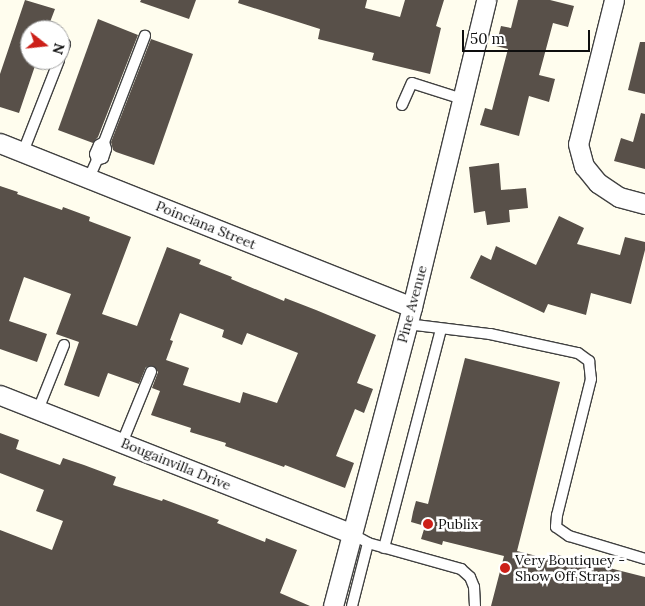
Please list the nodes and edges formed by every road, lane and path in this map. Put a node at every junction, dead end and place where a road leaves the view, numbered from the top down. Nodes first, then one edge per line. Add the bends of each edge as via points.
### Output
1 (486, 0) edge
2 (614, 0) edge
3 (145, 36) dead end
4 (54, 70) edge
5 (462, 99) junction
6 (402, 105) dead end
7 (0, 143) edge
8 (23, 152) junction
9 (89, 178) junction
10 (645, 204) edge
11 (410, 315) junction
12 (441, 329) junction
13 (64, 345) dead end
14 (151, 372) dead end
15 (0, 395) edge
16 (38, 410) junction
17 (122, 443) junction
18 (360, 538) junction
19 (384, 548) junction
20 (645, 560) edge
21 (333, 606) edge
22 (352, 606) edge
23 (475, 606) edge

1 - 5 street, Pine Avenue
2 - 10 street via 578,144 584,166 598,183 619,198
3 - 9 lane via 104,142 103,158 97,160
4 - 8 lane
5 - 6 lane via 412,82
5 - 11 street, Pine Avenue
7 - 8 street, Poinciana Street
8 - 9 street, Poinciana Street
9 - 11 street, Poinciana Street
11 - 12 lane
11 - 18 street, Pine Avenue
12 - 19 lane
12 - 20 lane via 490,334 578,353 589,361 591,379 556,527 569,536
13 - 16 lane
14 - 17 lane
15 - 16 street, Bougainvilla Drive
16 - 17 street, Bougainvilla Drive
17 - 18 street, Bougainvilla Drive
18 - 19 lane
18 - 21 street, Pine Avenue
18 - 22 lane
19 - 23 lane via 461,569 470,577 474,587

